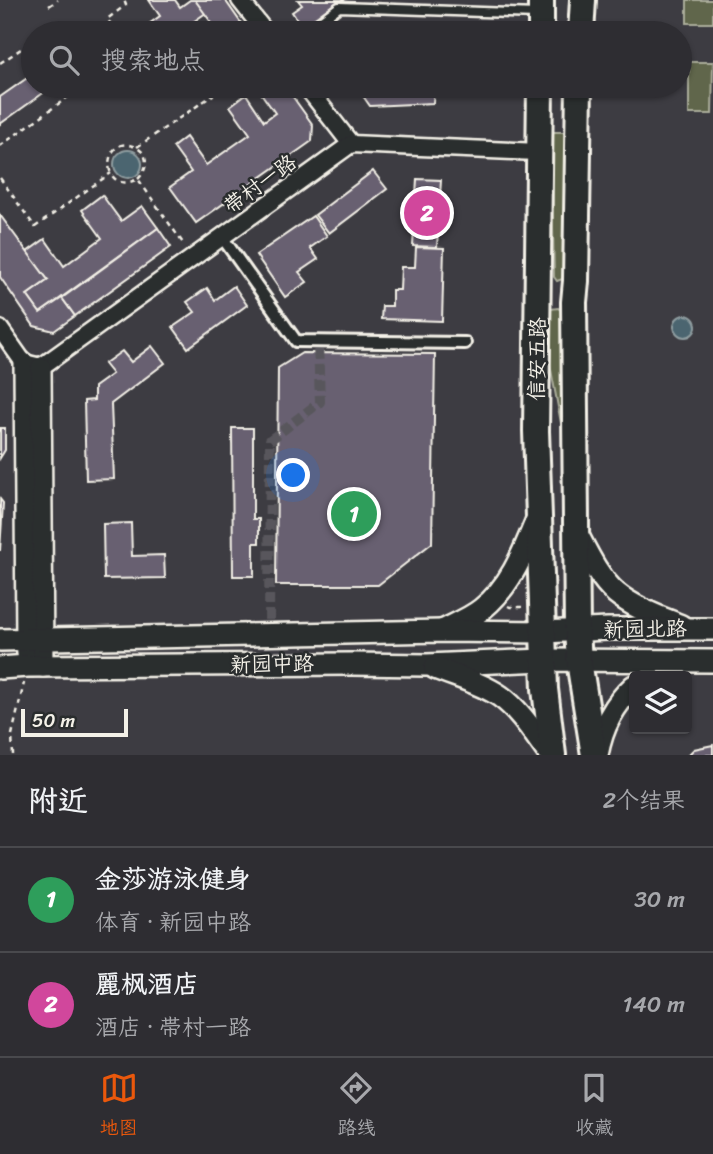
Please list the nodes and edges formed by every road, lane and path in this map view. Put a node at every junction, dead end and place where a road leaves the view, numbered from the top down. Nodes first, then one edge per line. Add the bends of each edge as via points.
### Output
1 (58, 0) edge
2 (124, 0) edge
3 (240, 0) edge
4 (583, 0) edge
5 (49, 6) dead end
6 (541, 16) edge
7 (109, 21) edge
8 (257, 21) edge
9 (320, 21) edge
10 (582, 21) edge
11 (21, 49) dead end
12 (0, 63) edge
13 (67, 98) edge
14 (209, 98) edge
15 (315, 98) edge
16 (540, 98) edge
17 (579, 98) edge
18 (351, 144) junction
19 (0, 146) edge
20 (137, 147) junction
21 (538, 152) junction
22 (111, 173) junction
23 (0, 178) edge
24 (138, 179) junction
25 (222, 237) junction
26 (193, 258) junction
27 (538, 276) junction
28 (576, 281) junction
29 (0, 329) edge
30 (465, 342) dead end
31 (32, 365) junction
32 (538, 516) junction
33 (575, 530) junction
34 (510, 607) dead end
35 (526, 607) dead end
36 (686, 629) junction
37 (713, 629) edge
38 (442, 631) junction
39 (577, 631) junction
40 (543, 632) junction
41 (35, 639) junction
42 (0, 640) edge
43 (544, 660) junction
44 (579, 661) junction
45 (706, 661) edge
46 (427, 665) junction
47 (36, 666) junction
48 (0, 668) edge
49 (671, 671) edge
50 (629, 691) edge
51 (13, 755) edge
52 (551, 755) edge
53 (596, 755) edge

1 - 5 path
2 - 7 path via 126,5
3 - 8 street
4 - 10 main road
6 - 9 lane via 339,7
11 - 12 path
13 - 19 path
14 - 20 path
15 - 18 street
16 - 21 main road, 信安五路
17 - 28 main road, 信安五路
18 - 21 street
18 - 25 street, 带村一路
20 - 22 path via 125,145 114,150 108,161
20 - 24 path via 146,163
21 - 27 main road, 信安五路
22 - 23 path via 35,227
22 - 24 path via 126,183
24 - 26 path
25 - 26 street, 带村一路
25 - 30 street via 296,341
26 - 31 street, 带村一路
27 - 28 main road via 557,289
27 - 32 main road, 信安五路
28 - 33 main road, 信安五路
29 - 31 street
31 - 41 street
32 - 38 main road via 510,580 481,610
32 - 40 main road, 信安五路
33 - 36 main road via 617,594
33 - 39 main road, 信安五路
34 - 35 path
36 - 37 main road, 新园北路
36 - 39 main road, 新园北路
38 - 40 main road, 新园中路
38 - 41 main road, 新园中路
39 - 40 main road, 新园北路
39 - 44 main road, 信安五路
40 - 43 main road, 信安五路
41 - 42 main road, 新园中路
41 - 47 street
43 - 44 main road, 新园北路
43 - 46 main road, 新园中路
43 - 52 main road, 信安五路
44 - 45 main road, 新园北路
44 - 53 main road, 信安五路
45 - 49 main road
46 - 47 main road, 新园中路
46 - 52 main road via 502,697
47 - 48 main road, 新园中路
47 - 51 path via 12,735
50 - 53 main road via 612,710

